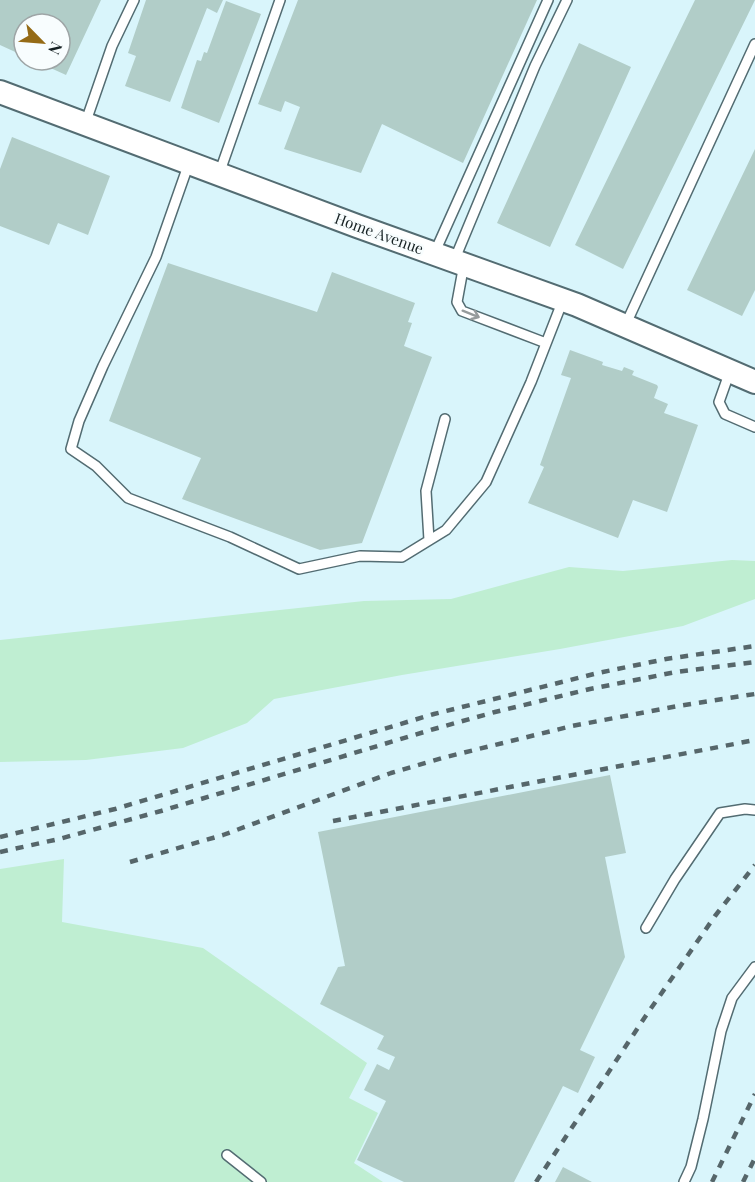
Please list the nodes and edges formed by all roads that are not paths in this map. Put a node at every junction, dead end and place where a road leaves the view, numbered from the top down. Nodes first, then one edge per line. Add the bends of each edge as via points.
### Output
1 (134, 0) edge
2 (280, 0) edge
3 (548, 0) edge
4 (567, 0) edge
5 (755, 44) edge
6 (0, 92) edge
7 (86, 124) junction
8 (189, 163) junction
9 (219, 174) junction
10 (450, 260) junction
11 (563, 300) junction
12 (625, 326) junction
13 (546, 342) junction
14 (730, 371) junction
15 (755, 382) edge
16 (445, 419) dead end
17 (755, 427) edge
18 (429, 540) junction
19 (755, 810) edge
20 (646, 928) dead end
21 (755, 967) edge
22 (227, 1155) dead end
23 (261, 1182) edge
24 (684, 1182) edge

1 - 7 lane via 112,46
2 - 9 lane
3 - 10 lane
4 - 10 lane
5 - 12 lane
6 - 7 street, Home Avenue
7 - 8 street, Home Avenue
8 - 9 street, Home Avenue
8 - 18 lane via 156,257 103,366 71,449 96,465 128,498 230,537 299,569 360,556 402,556
9 - 10 street, Home Avenue
10 - 11 street, Home Avenue
10 -> 13 lane via 462,311
11 - 12 street, Home Avenue
11 - 13 lane
12 - 14 street, Home Avenue
13 - 18 lane via 486,482 446,530
14 - 15 street, Home Avenue
14 - 17 lane via 719,402 724,414
16 - 18 lane via 426,491
19 - 20 lane via 720,813
21 - 24 lane via 732,998 721,1031 703,1119
22 - 23 lane

